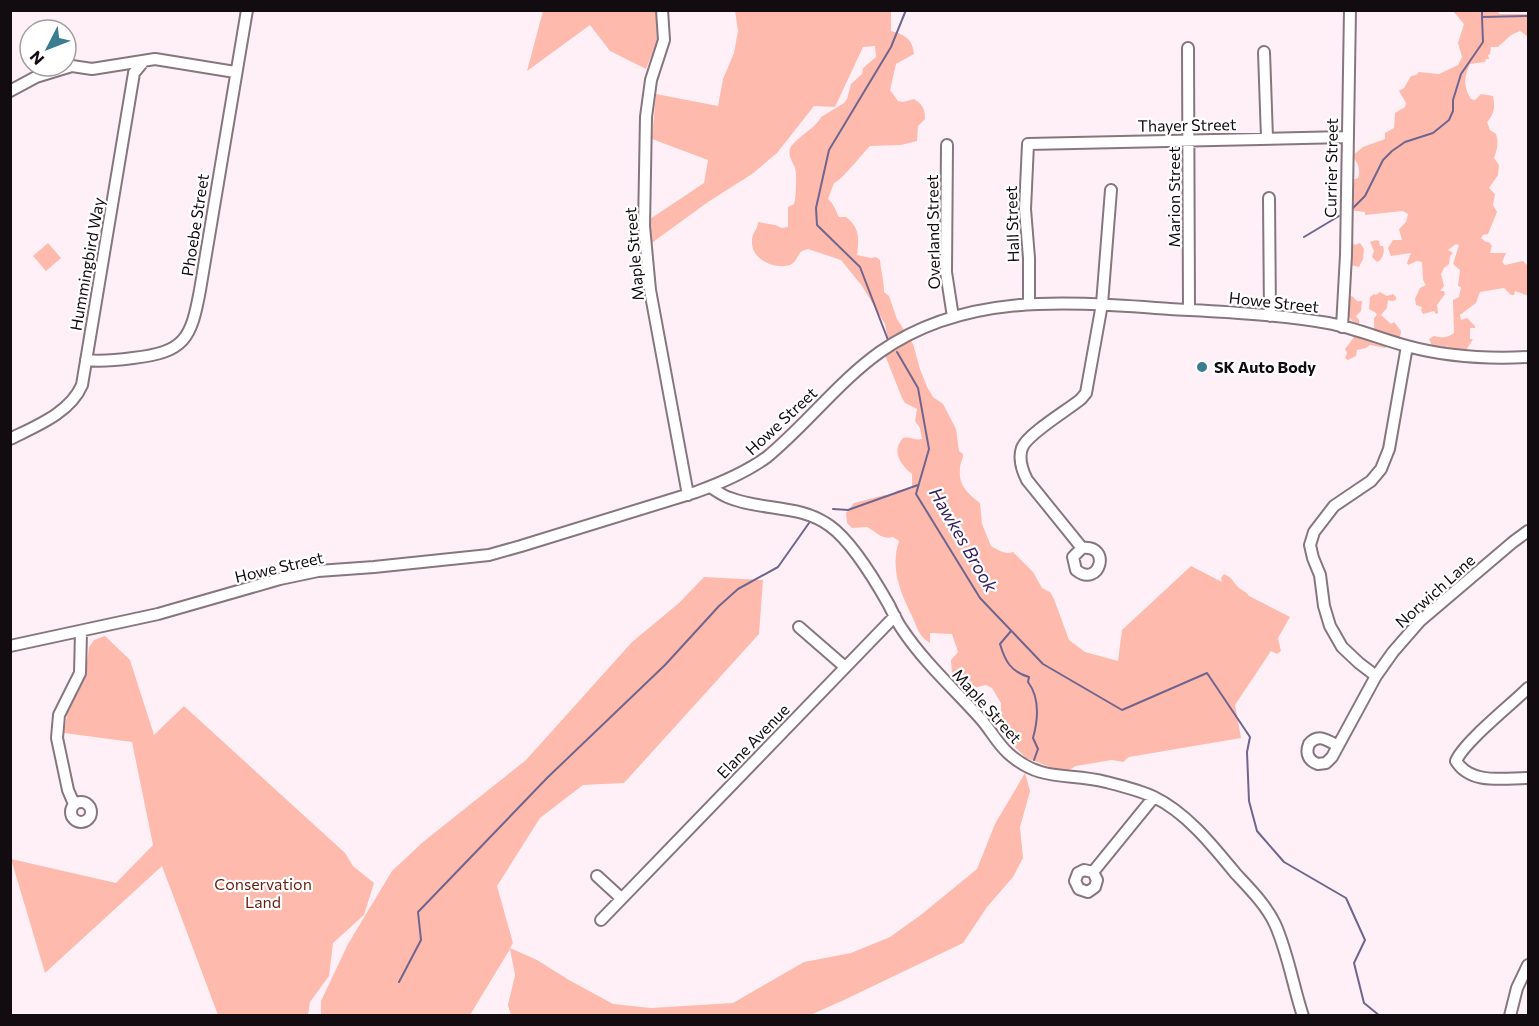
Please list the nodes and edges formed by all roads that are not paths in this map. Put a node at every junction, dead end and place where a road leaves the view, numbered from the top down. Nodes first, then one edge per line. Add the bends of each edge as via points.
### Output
1 (247, 10) edge
2 (662, 10) edge
3 (1350, 10) edge
4 (1188, 48) dead end
5 (1264, 52) dead end
6 (143, 62) junction
7 (236, 72) junction
8 (10, 91) edge
9 (1346, 136) junction
10 (1267, 138) junction
11 (1189, 140) junction
12 (1028, 144) joint
13 (946, 145) dead end
14 (1111, 190) dead end
15 (1269, 198) dead end
16 (1029, 303) junction
17 (1102, 304) junction
18 (1189, 310) junction
19 (1270, 316) junction
20 (953, 317) junction
21 (1342, 327) junction
22 (1407, 346) junction
23 (1528, 357) edge
24 (86, 360) junction
25 (10, 439) edge
26 (710, 487) junction
27 (688, 495) junction
28 (1528, 531) edge
29 (1082, 548) dead end
30 (895, 616) junction
31 (800, 627) dead end
32 (81, 632) junction
33 (10, 646) edge
34 (845, 668) junction
35 (1376, 676) junction
36 (1528, 688) edge
37 (1338, 746) dead end
38 (1528, 778) edge
39 (1154, 797) junction
40 (74, 804) dead end
41 (1093, 872) dead end
42 (597, 876) dead end
43 (621, 898) junction
44 (601, 920) dead end
45 (1528, 965) edge
46 (1303, 1016) edge
47 (1510, 1016) edge

1 - 7 street, Phoebe Street
2 - 27 street, Maple Street via 664,40 651,80 646,117 644,226 650,290
3 - 9 street, Currier Street
4 - 11 street, Marion Street
5 - 10 street
6 - 7 street via 155,59
6 - 8 street via 92,69 72,66 36,77
6 - 24 street, Hummingbird Way via 134,73
7 - 24 street, Phoebe Street via 190,330 180,344 152,356
9 - 10 street, Thayer Street
9 - 21 street, Currier Street
10 - 11 street, Thayer Street
11 - 12 street, Thayer Street
11 - 18 street, Marion Street
12 - 16 street, Hall Street via 1025,209
13 - 20 street, Overland Street via 946,272
14 - 17 street
15 - 19 street
16 - 17 street, Howe Street
16 - 20 street, Howe Street
17 - 18 street, Howe Street
17 - 29 street via 1086,393 1023,445 1020,455 1027,480
18 - 19 street, Howe Street
19 - 21 street, Howe Street
20 - 26 street, Howe Street via 918,330 882,351 767,457
21 - 22 street, Howe Street
22 - 23 street, Howe Street via 1470,357
22 - 35 street via 1384,463 1371,481 1330,511 1314,532 1310,545 1320,575 1326,617 1335,638
24 - 25 street, Hummingbird Way via 82,385 70,403
26 - 27 street, Howe Street
26 - 30 street, Maple Street via 728,498 794,510 829,525 859,558
27 - 32 street, Howe Street via 489,555 318,571
28 - 35 street, Norwich Lane via 1420,621
30 - 34 street, Elane Avenue
30 - 39 street, Maple Street via 920,655 1016,760 1044,774 1102,781
31 - 34 street
32 - 33 street, Howe Street
32 - 40 street via 80,673 59,716 57,738
34 - 43 street, Elane Avenue
35 - 37 street, Norwich Lane
36 - 38 street via 1464,748 1456,762 1461,770 1479,778
39 - 41 street
39 - 46 street, Maple Street via 1199,832 1262,904 1274,923
42 - 43 street
43 - 44 street, Elane Avenue
45 - 47 street

